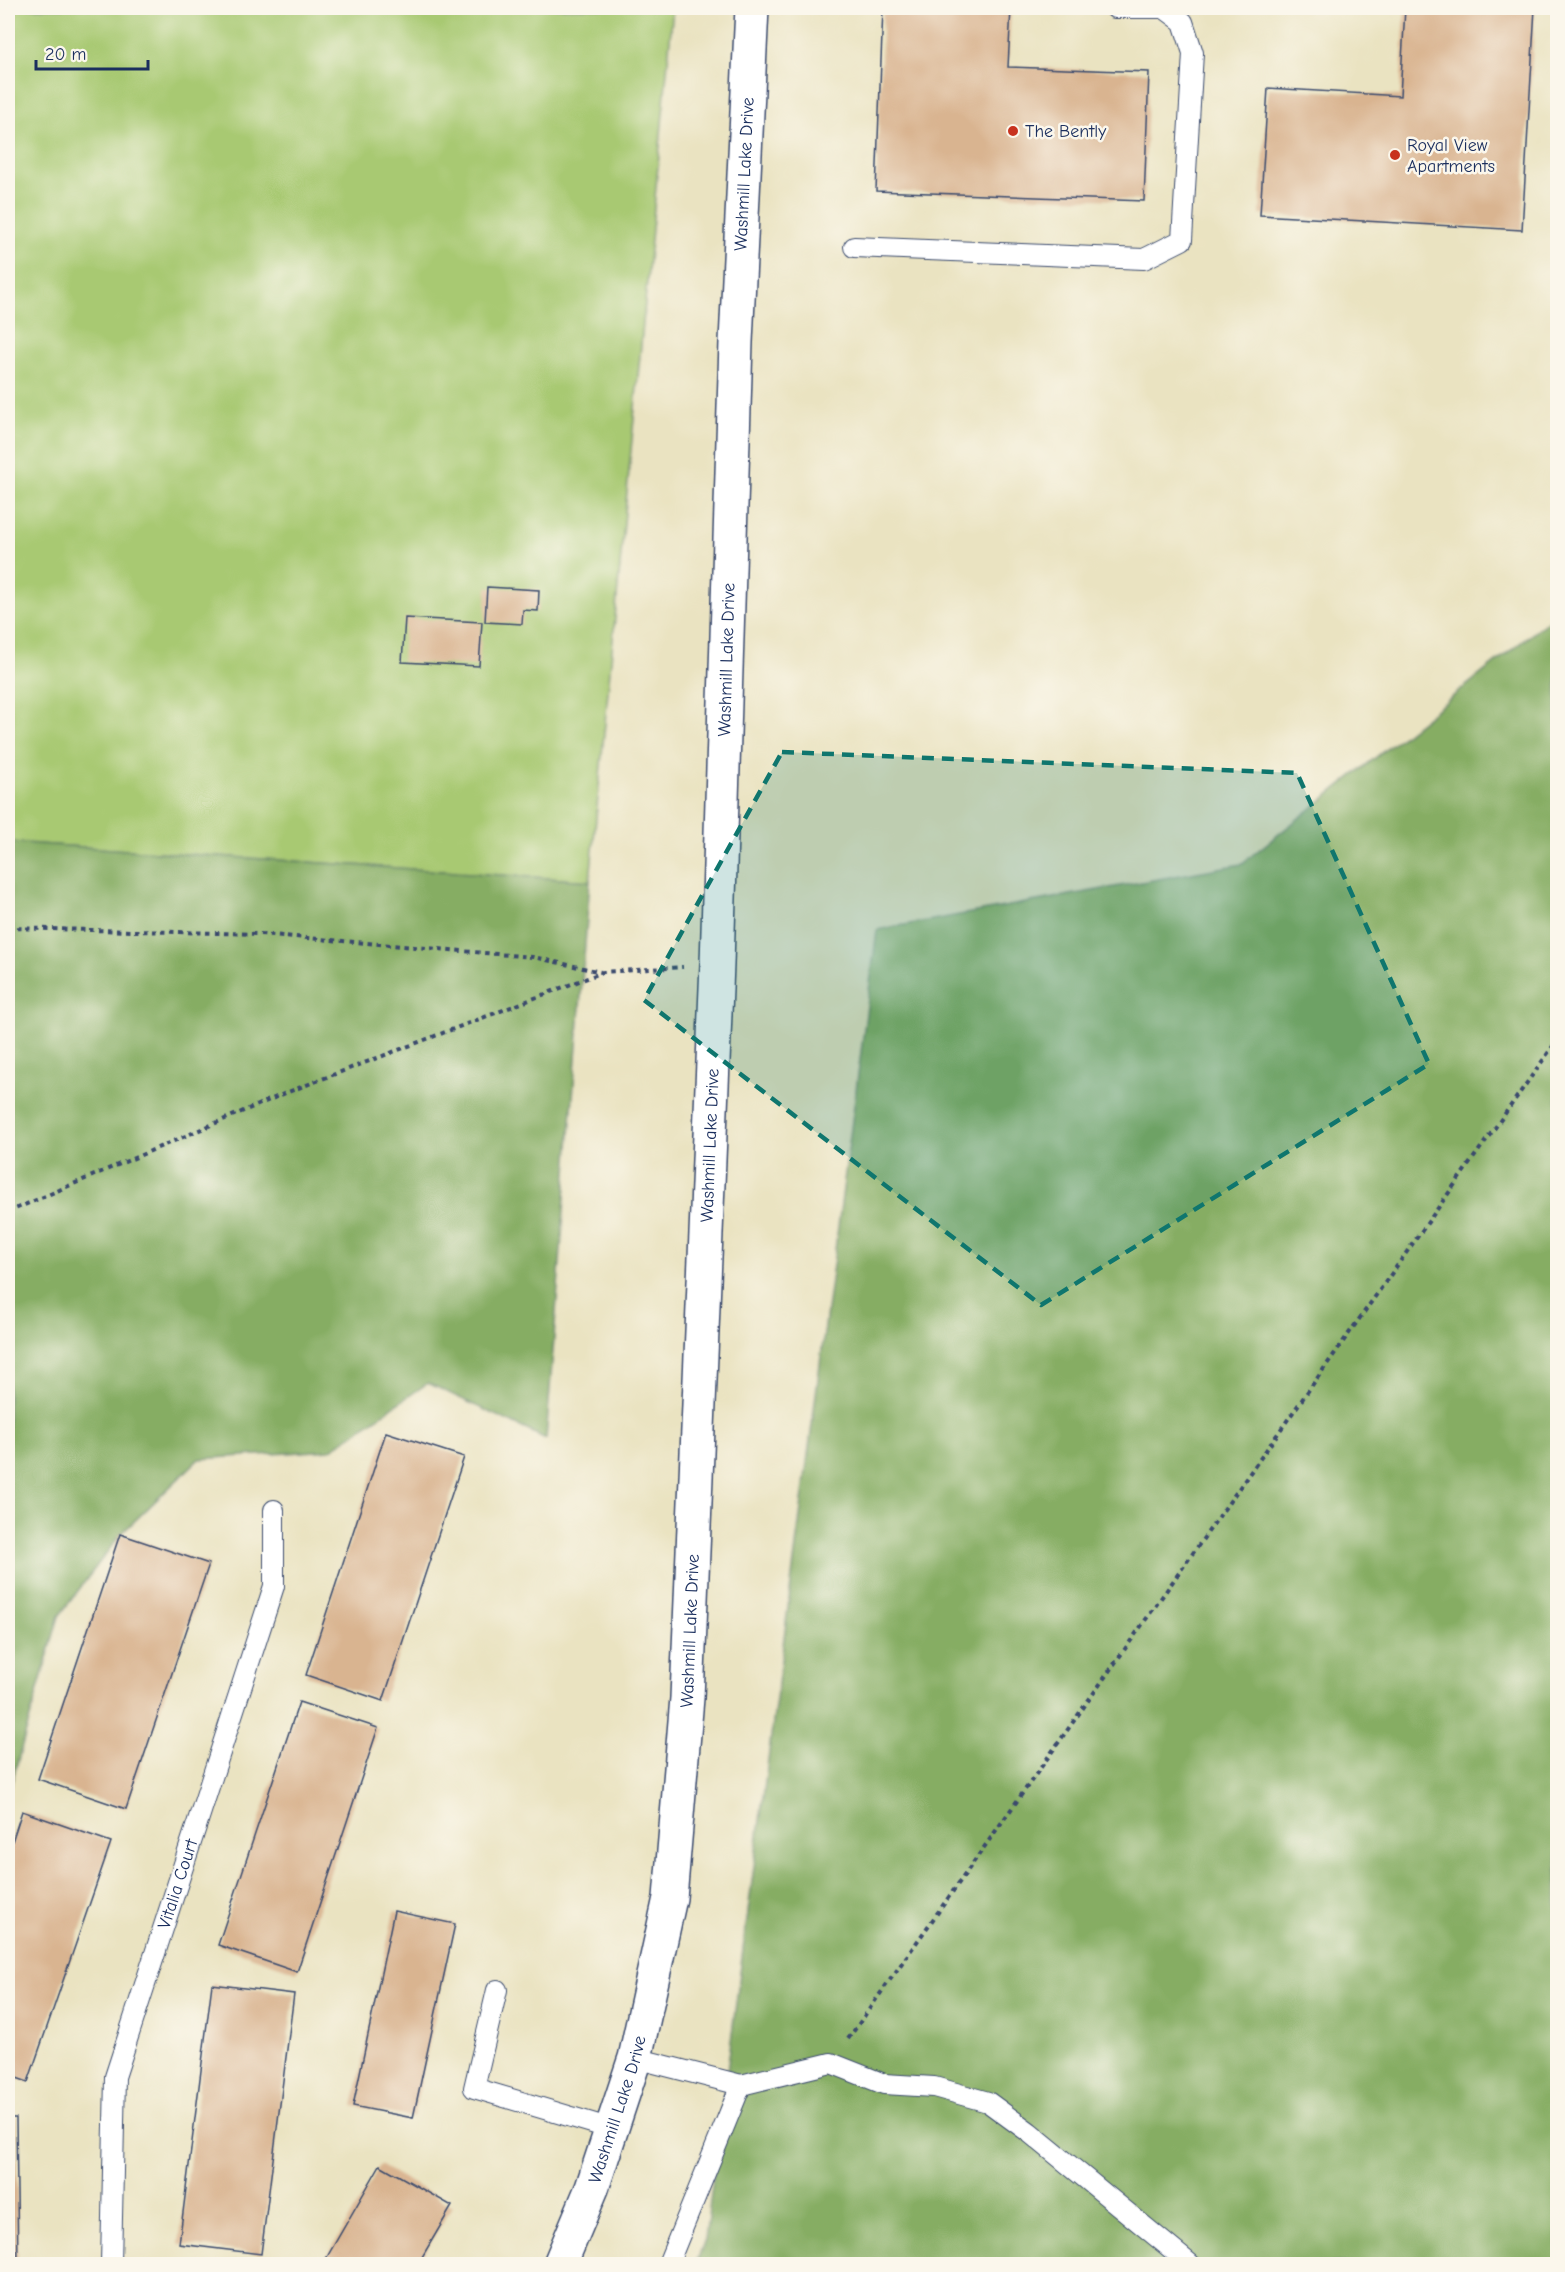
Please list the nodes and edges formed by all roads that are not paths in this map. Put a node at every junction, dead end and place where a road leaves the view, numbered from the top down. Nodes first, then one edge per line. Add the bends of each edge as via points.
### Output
1 (752, 8) edge
2 (1115, 8) edge
3 (1164, 8) edge
4 (854, 247) dead end
5 (274, 1510) dead end
6 (497, 1990) dead end
7 (635, 2058) junction
8 (741, 2085) junction
9 (612, 2129) junction
10 (111, 2265) edge
11 (560, 2265) edge
12 (668, 2265) edge
13 (1190, 2265) edge

1 - 7 street, Washmill Lake Drive via 736,342 717,964 687,1698 670,1898
2 - 3 lane
3 - 4 lane via 1183,21 1193,53 1182,240 1144,259
5 - 10 lane, Vitalia Court via 274,1586 115,2077
6 - 9 lane via 474,2088
7 - 8 lane
7 - 9 street, Washmill Lake Drive
8 - 12 lane
8 - 13 lane via 831,2063 884,2084 934,2087 988,2102
9 - 11 street, Washmill Lake Drive

